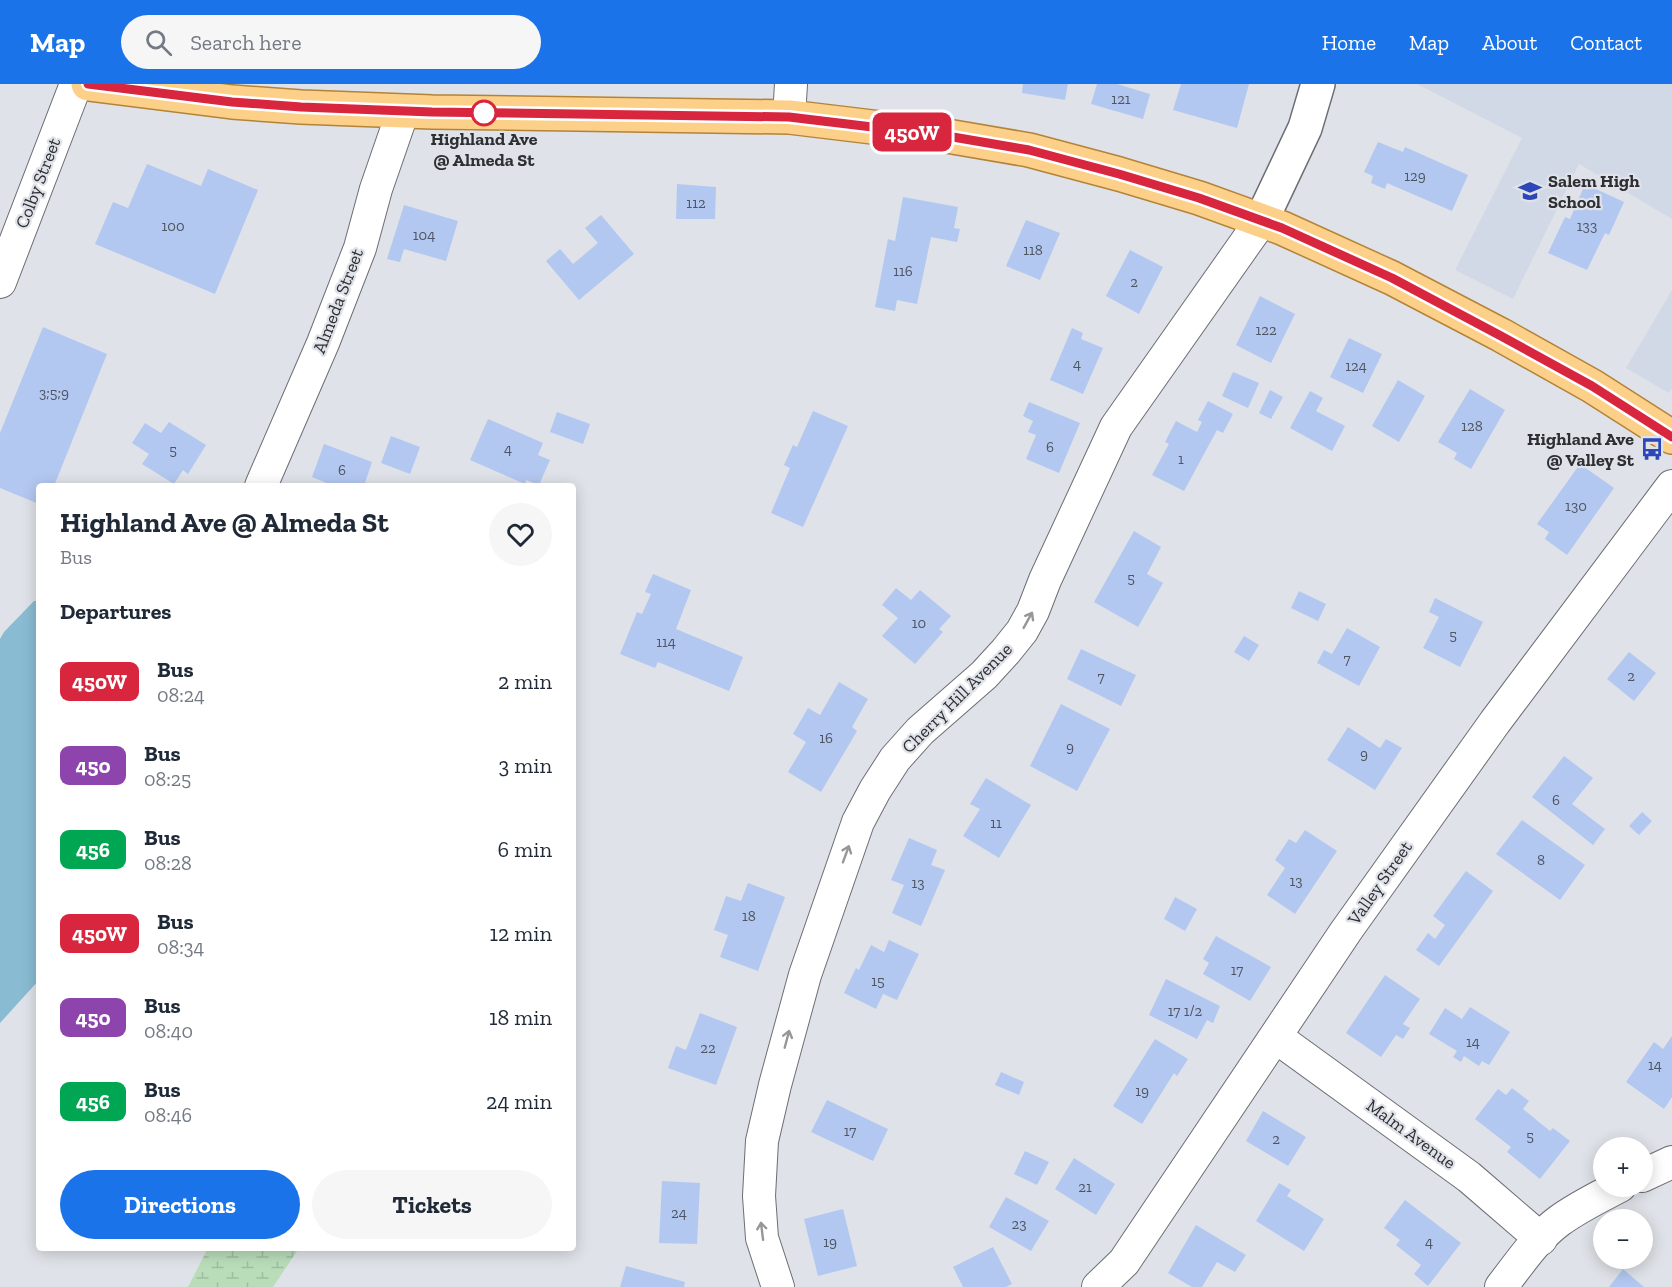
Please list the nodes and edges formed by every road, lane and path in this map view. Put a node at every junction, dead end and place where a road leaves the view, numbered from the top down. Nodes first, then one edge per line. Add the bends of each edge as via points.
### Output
1 (76, 84) edge
2 (88, 84) edge
3 (791, 84) edge
4 (1318, 84) edge
5 (271, 94) edge
6 (403, 111) junction
7 (789, 117) junction
8 (1261, 221) junction
9 (0, 282) edge
10 (1672, 437) edge
11 (262, 483) edge
12 (1672, 486) edge
13 (1276, 1037) junction
14 (1672, 1162) edge
15 (1653, 1171) edge
16 (1598, 1197) edge
17 (1540, 1239) junction
18 (778, 1287) edge
19 (1098, 1287) edge
20 (1502, 1287) edge

1 - 9 street, Colby Street
2 - 5 main road
3 - 7 street
4 - 8 street via 1305,128
5 - 6 main road
6 - 7 main road
6 - 11 street, Almeda Street via 360,248
7 - 8 main road via 1029,150 1199,198
8 - 10 main road via 1392,278 1592,386
18 -> 8 street, Cherry Hill Avenue via 762,1238 762,1141 805,975 858,822 896,759 920,731 984,675 1022,631 1116,427
12 - 13 street, Valley Street via 1495,722 1346,931
13 - 17 street, Malm Avenue via 1469,1177
13 - 19 street, Valley Street via 1124,1262
14 - 15 street
16 - 17 street via 1558,1222
17 - 20 street

